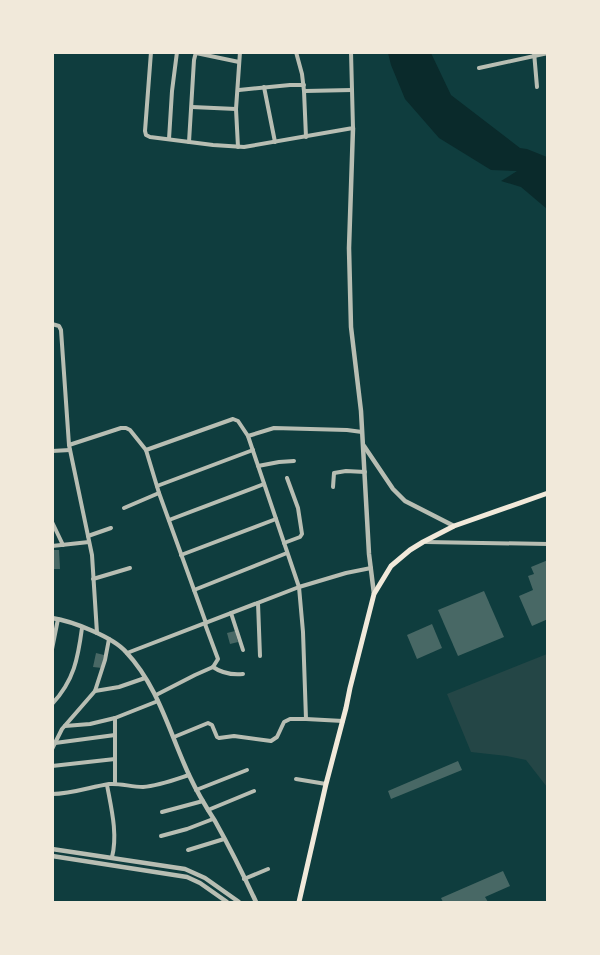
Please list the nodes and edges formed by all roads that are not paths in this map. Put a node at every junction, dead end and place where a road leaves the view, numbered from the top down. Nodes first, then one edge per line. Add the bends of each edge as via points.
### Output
1 (151, 52) edge
2 (177, 52) edge
3 (240, 52) edge
4 (296, 52) edge
5 (351, 52) edge
6 (196, 53) edge
7 (548, 53) edge
8 (534, 54) edge
9 (239, 62) junction
10 (479, 68) dead end
11 (264, 87) junction
12 (537, 87) dead end
13 (304, 88) junction
14 (238, 90) junction
15 (352, 90) junction
16 (192, 107) junction
17 (236, 109) junction
18 (353, 128) junction
19 (306, 137) junction
20 (169, 139) junction
21 (189, 142) junction
22 (275, 142) junction
23 (238, 147) junction
24 (52, 324) edge
25 (362, 432) junction
26 (248, 436) junction
27 (363, 445) junction
28 (69, 447) junction
29 (146, 450) junction
30 (253, 450) junction
31 (52, 451) edge
32 (294, 462) dead end
33 (258, 466) junction
34 (365, 472) junction
35 (287, 478) dead end
36 (264, 484) junction
37 (157, 486) junction
38 (333, 487) dead end
39 (159, 493) junction
40 (548, 493) edge
41 (124, 508) dead end
42 (276, 519) junction
43 (169, 520) junction
44 (52, 522) edge
45 (454, 526) junction
46 (111, 528) dead end
47 (88, 536) junction
48 (89, 542) junction
49 (423, 542) junction
50 (284, 543) junction
51 (63, 544) junction
52 (548, 544) edge
53 (52, 546) edge
54 (287, 553) junction
55 (181, 555) junction
56 (130, 568) dead end
57 (371, 568) junction
58 (93, 579) junction
59 (299, 587) junction
60 (194, 590) junction
61 (374, 594) junction
62 (258, 603) junction
63 (231, 614) junction
64 (55, 618) edge
65 (205, 624) junction
66 (82, 628) junction
67 (98, 634) junction
68 (109, 639) junction
69 (52, 649) edge
70 (243, 650) dead end
71 (127, 653) junction
72 (260, 656) dead end
73 (213, 667) junction
74 (243, 674) dead end
75 (145, 678) junction
76 (95, 691) junction
77 (157, 698) junction
78 (52, 704) edge
79 (115, 718) junction
80 (306, 718) junction
81 (343, 721) junction
82 (64, 726) junction
83 (115, 735) junction
84 (174, 737) junction
85 (55, 743) junction
86 (52, 749) edge
87 (115, 759) junction
88 (52, 766) edge
89 (247, 770) dead end
90 (189, 775) junction
91 (296, 779) dead end
92 (115, 784) junction
93 (326, 784) junction
94 (107, 785) junction
95 (196, 790) junction
96 (254, 791) dead end
97 (52, 794) edge
98 (203, 801) junction
99 (208, 810) junction
100 (162, 812) dead end
101 (213, 819) junction
102 (161, 836) dead end
103 (224, 839) junction
104 (54, 849) edge
105 (188, 850) dead end
106 (53, 856) edge
107 (112, 857) junction
108 (268, 869) dead end
109 (244, 879) junction
110 (227, 903) edge
111 (239, 903) edge
112 (256, 903) edge
113 (298, 903) edge

1 - 20 street via 145,133
2 - 20 street
3 - 9 street
4 - 13 street
5 - 15 street
6 - 9 street
6 - 16 street
7 - 8 street
8 - 10 street
8 - 12 street
9 - 14 street
11 - 13 street
11 - 14 street
11 - 22 street
13 - 15 street
13 - 19 street
14 - 17 street
15 - 18 street
16 - 17 street
16 - 21 street
17 - 23 street
18 - 19 street
18 - 25 street via 351,327
19 - 22 street
20 - 21 street
21 - 23 street
22 - 23 street
24 - 28 street via 61,330
25 - 26 street via 274,428
25 - 27 street
26 - 29 street via 232,419
26 - 30 street
27 - 34 street
27 - 45 street via 405,501
28 - 29 street via 126,428
28 - 31 street
28 - 47 street
29 - 37 street
30 - 33 street
30 - 37 street
32 - 33 street
33 - 36 street
34 - 38 street via 334,473
34 - 57 street
35 - 50 street via 302,534
36 - 42 street
36 - 43 street
37 - 39 street
39 - 41 street
39 - 43 street
40 - 45 main road
42 - 50 street
42 - 55 street
43 - 55 street
44 - 51 street
45 - 49 main road
46 - 47 street
47 - 48 street
48 - 51 street
48 - 58 street
49 - 52 street
49 - 61 main road via 391,566
50 - 54 street
51 - 53 street
54 - 59 street
54 - 60 street
55 - 60 street
56 - 58 street
57 - 59 street
57 - 61 street
58 - 67 street
59 - 62 street
59 - 80 street
60 - 65 street
61 - 81 main road
62 - 63 street
62 - 72 street
63 - 65 street
63 - 70 street
64 - 66 street
64 - 69 street
65 - 71 street
65 - 73 street via 218,659
66 - 67 street
66 - 78 street via 70,682
67 - 68 street
68 - 71 street
68 - 76 street
71 - 75 street
73 - 74 street via 228,674
73 - 77 street
75 - 76 street
75 - 77 street
76 - 82 street
77 - 79 street
77 - 84 street
79 - 82 street
79 - 83 street
80 - 81 street
80 - 84 street via 285,721 273,740 219,738 208,723
81 - 93 main road
82 - 85 street
83 - 85 street
83 - 87 street
84 - 90 street
85 - 86 street
87 - 88 street
87 - 92 street
89 - 95 street
90 - 92 street via 150,786
90 - 95 street
91 - 93 street
92 - 94 street
93 - 113 main road
94 - 97 street
94 - 107 street via 114,828
95 - 98 street
96 - 99 street
98 - 99 street
98 - 100 street
99 - 101 street
101 - 102 street
101 - 103 street
103 - 105 street
103 - 109 street
104 - 106 street
104 - 107 street
106 - 110 street via 187,877
107 - 111 street via 193,872
108 - 109 street
109 - 112 street

